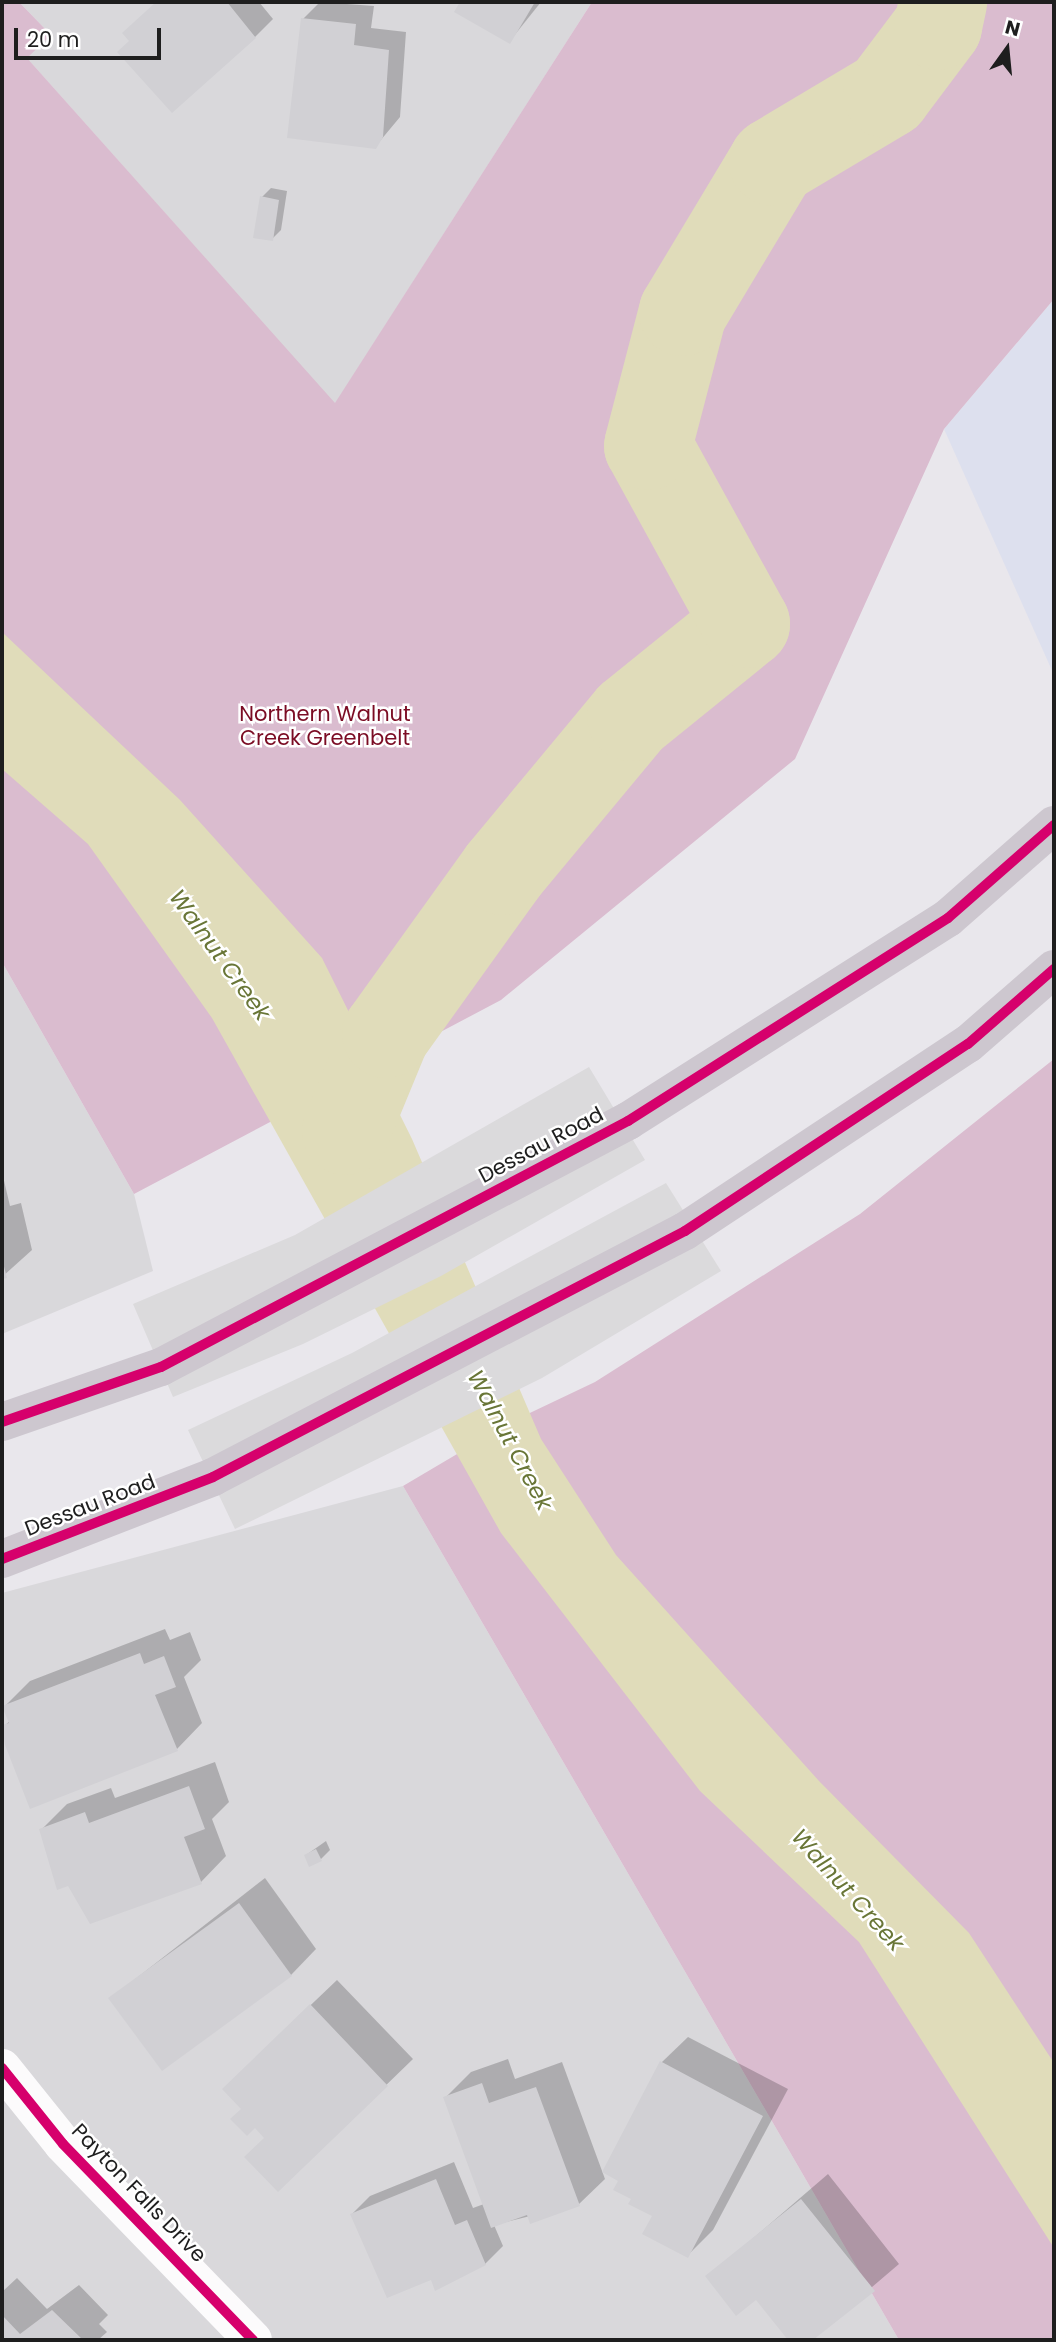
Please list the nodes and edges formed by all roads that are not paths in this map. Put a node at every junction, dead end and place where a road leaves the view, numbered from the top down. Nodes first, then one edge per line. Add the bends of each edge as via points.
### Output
1 (1054, 825) edge
2 (1054, 969) edge
3 (2, 1422) edge
4 (2, 1559) edge
5 (2, 2068) edge
6 (253, 2340) edge

1 - 3 main road, Dessau Road via 948,918 628,1121 161,1367
2 - 4 main road, Dessau Road via 968,1044 685,1231 213,1477
5 - 6 street, Payton Falls Drive via 63,2144

